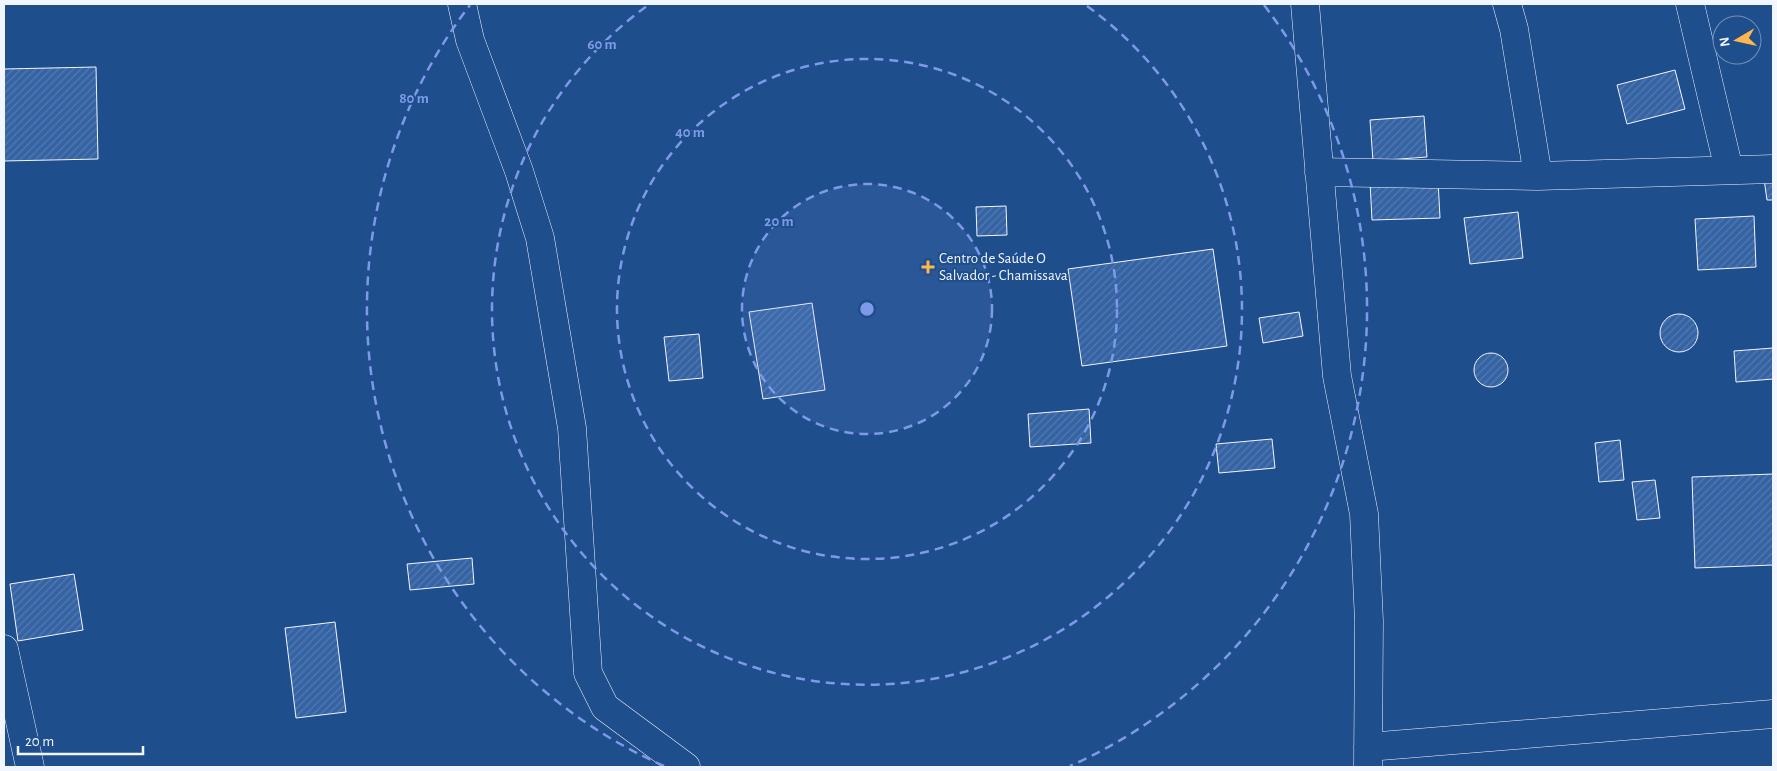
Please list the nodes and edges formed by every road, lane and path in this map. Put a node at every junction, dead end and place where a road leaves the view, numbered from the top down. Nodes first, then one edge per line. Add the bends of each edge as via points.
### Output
1 (462, 4) edge
2 (1304, 4) edge
3 (1508, 4) edge
4 (1690, 4) edge
5 (1773, 169) edge
6 (1730, 170) junction
7 (1319, 172) junction
8 (1538, 176) junction
9 (4, 649) edge
10 (1773, 714) edge
11 (1368, 757) edge
12 (30, 767) edge
13 (686, 767) edge

1 - 13 street via 470,40 519,171 540,238 572,428 588,673 605,707
2 - 7 street
3 - 8 street
4 - 6 street
5 - 6 street
6 - 8 street
7 - 8 street
7 - 11 street via 1337,376 1364,514 1369,621
9 - 12 street
10 - 11 street

